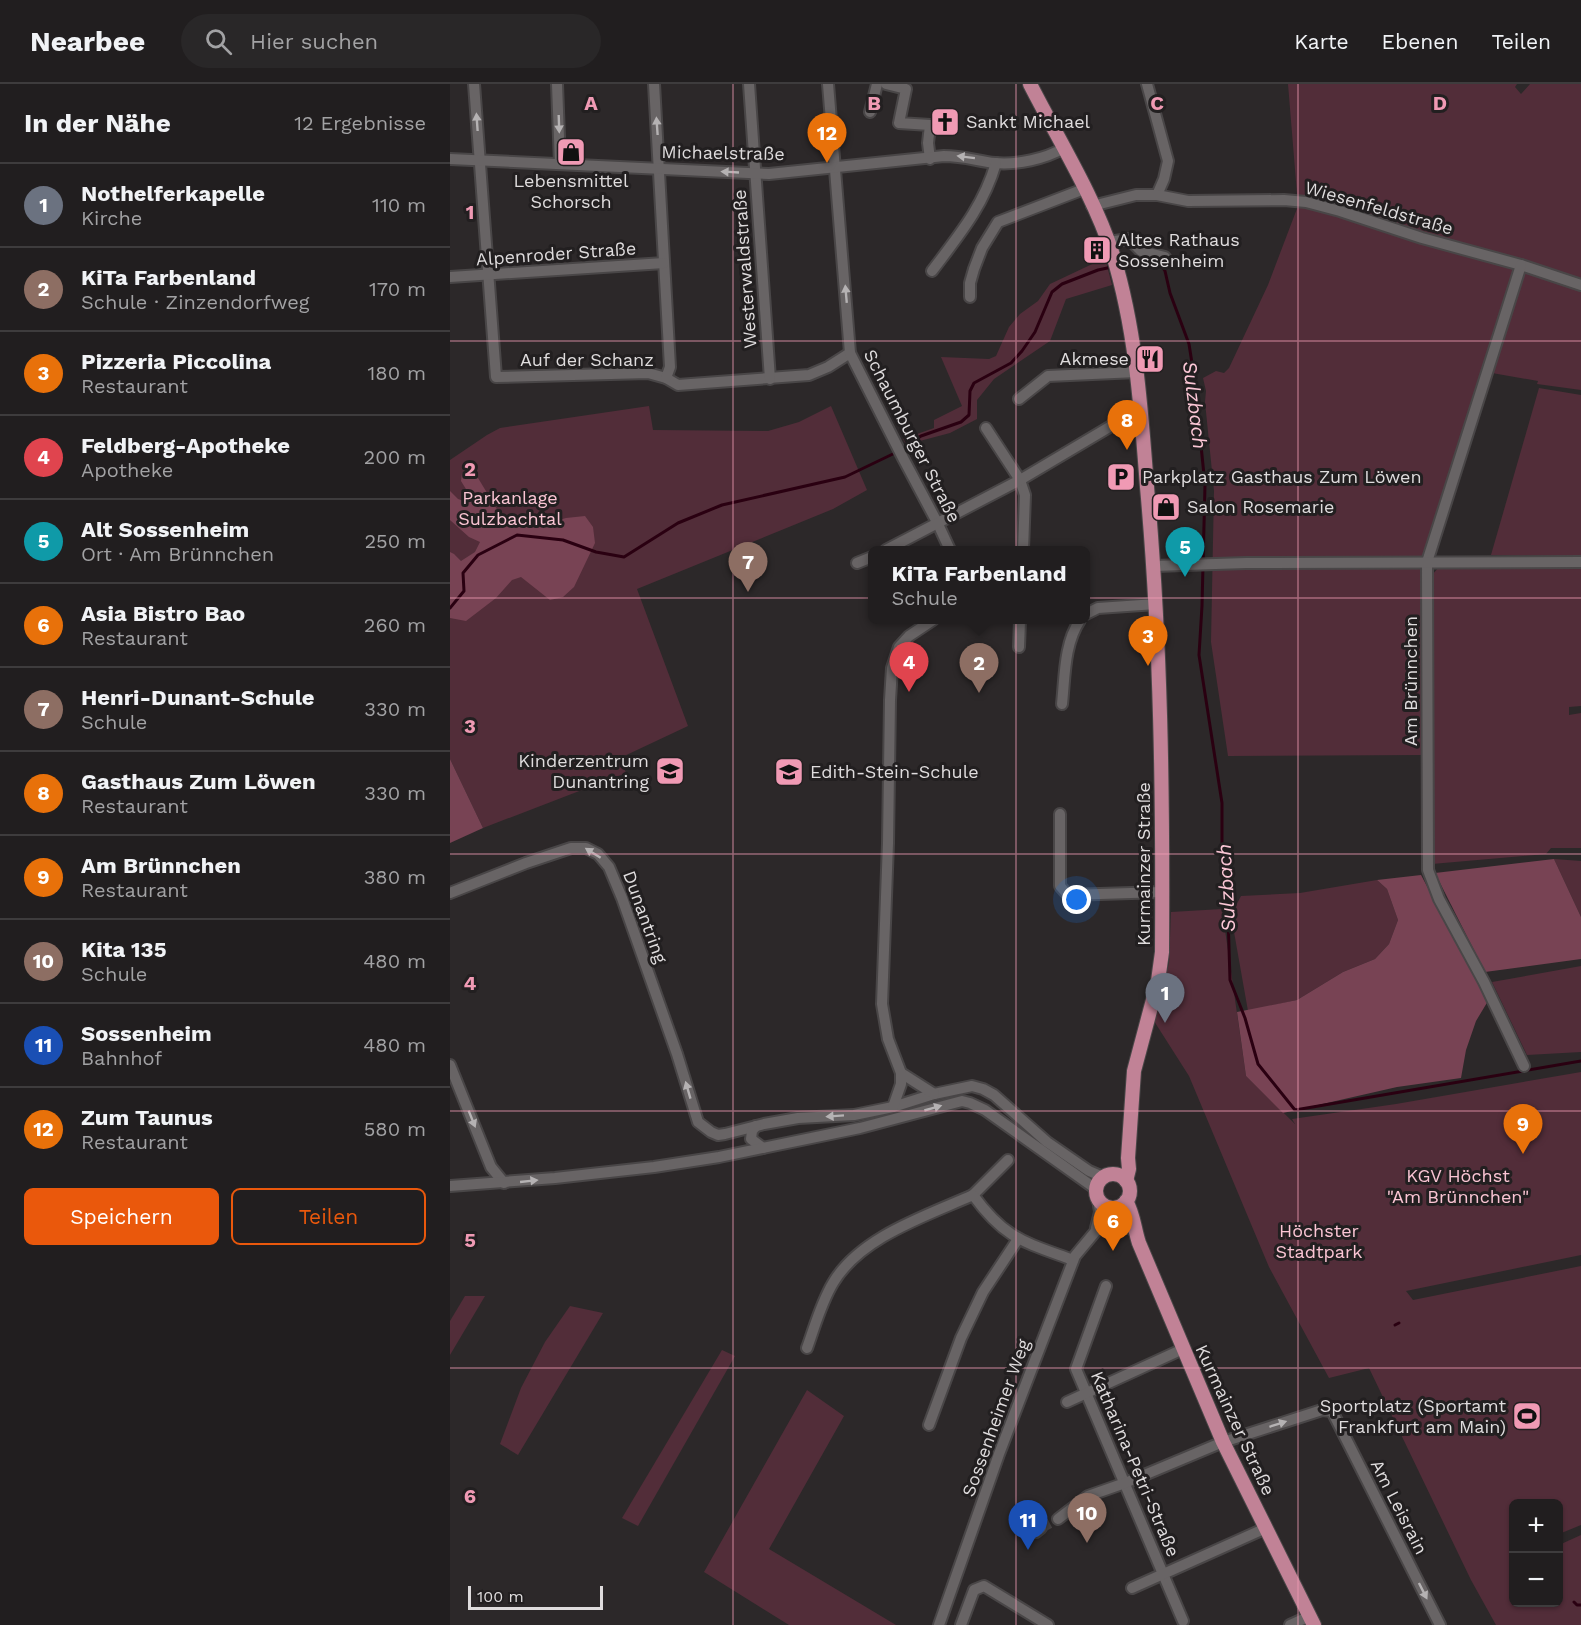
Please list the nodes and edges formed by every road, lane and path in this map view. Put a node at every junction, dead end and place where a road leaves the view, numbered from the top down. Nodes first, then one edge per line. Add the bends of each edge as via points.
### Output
1 (474, 84) edge
2 (557, 84) edge
3 (654, 84) edge
4 (748, 84) edge
5 (828, 84) edge
6 (877, 84) edge
7 (886, 84) edge
8 (1030, 84) edge
9 (1147, 84) edge
10 (870, 112) dead end
11 (1064, 148) junction
12 (450, 159) edge
13 (930, 159) junction
14 (480, 160) junction
15 (996, 163) junction
16 (560, 164) junction
17 (659, 168) junction
18 (836, 168) junction
19 (755, 173) junction
20 (1084, 189) junction
21 (1157, 195) junction
22 (1092, 206) junction
23 (1108, 242) junction
24 (1165, 257) dead end
25 (664, 264) junction
26 (1521, 265) junction
27 (932, 271) dead end
28 (489, 275) junction
29 (450, 277) edge
30 (1581, 285) edge
31 (970, 297) dead end
32 (850, 352) junction
33 (1137, 372) junction
34 (666, 378) junction
35 (770, 379) junction
36 (1019, 399) dead end
37 (1141, 413) junction
38 (986, 428) dead end
39 (1020, 480) junction
40 (938, 524) junction
41 (894, 546) edge
42 (948, 546) edge
43 (1023, 546) edge
44 (868, 559) edge
45 (1427, 562) junction
46 (1581, 562) edge
47 (857, 563) dead end
48 (1154, 566) junction
49 (1156, 604) junction
50 (1090, 612) edge
51 (927, 624) edge
52 (1020, 624) edge
53 (1078, 624) edge
54 (1019, 647) dead end
55 (1062, 704) dead end
56 (1060, 814) dead end
57 (1163, 892) junction
58 (450, 893) edge
59 (450, 1065) edge
60 (1524, 1066) dead end
61 (901, 1073) junction
62 (934, 1094) junction
63 (992, 1094) junction
64 (1005, 1105) junction
65 (893, 1107) junction
66 (985, 1110) junction
67 (1000, 1121) junction
68 (756, 1126) junction
69 (718, 1135) junction
70 (1034, 1138) junction
71 (763, 1148) junction
72 (719, 1157) junction
73 (1128, 1158) junction
74 (1008, 1160) dead end
75 (1126, 1181) junction
76 (504, 1183) junction
77 (1103, 1185) junction
78 (450, 1186) edge
79 (973, 1195) junction
80 (1120, 1205) junction
81 (1100, 1225) junction
82 (1135, 1228) junction
83 (1018, 1239) junction
84 (1073, 1260) junction
85 (1106, 1286) dead end
86 (807, 1348) dead end
87 (1183, 1349) junction
88 (1086, 1392) junction
89 (1067, 1402) dead end
90 (929, 1425) dead end
91 (1223, 1442) junction
92 (1125, 1484) junction
93 (1058, 1519) tunnel mouth
94 (1266, 1528) junction
95 (1164, 1574) junction
96 (1132, 1588) dead end
97 (1183, 1621) dead end
98 (1312, 1621) edge
99 (939, 1625) edge
100 (961, 1625) edge
101 (1048, 1625) edge
102 (1290, 1625) edge
103 (1440, 1625) edge

14 -> 1 street
2 -> 16 street
17 -> 3 street
4 - 19 street, Westerwaldstraße
5 - 18 street, Schaumburger Straße
6 - 10 street
7 - 13 street via 906,89 899,123 930,125
8 - 11 main road, Kurmainzer Straße
9 - 21 street via 1168,161
11 - 15 street, Michaelstraße via 1044,157
11 - 20 main road, Kurmainzer Straße
12 - 14 street, Michaelstraße
15 -> 13 street, Michaelstraße via 964,156
13 - 18 street, Michaelstraße
14 - 16 street, Michaelstraße
14 - 28 street
15 - 27 street via 987,191 962,233
16 - 17 street, Michaelstraße
19 -> 17 street, Michaelstraße
17 - 25 street
18 - 19 street, Michaelstraße
32 -> 18 street, Schaumburger Straße
19 - 35 street, Westerwaldstraße
20 - 22 main road, Kurmainzer Straße
20 - 31 street via 998,222 974,269
21 - 22 street, Wiesenfeldstraße via 1136,195
21 - 26 street, Wiesenfeldstraße via 1188,201 1284,200 1319,204
22 - 23 main road, Kurmainzer Straße
23 - 24 street via 1129,238 1141,251
23 - 33 main road, Kurmainzer Straße
25 - 28 street, Alpenroder Straße
25 - 34 street via 670,367
26 - 30 street, Wiesenfeldstraße
26 - 45 street, Am Brünnchen
28 - 29 street, Alpenroder Straße
28 - 34 street, Auf der Schanz via 496,377 648,373
32 - 35 street, Auf der Schanz via 809,375
32 - 40 street, Schaumburger Straße
33 - 36 street via 1048,376
33 - 37 main road, Kurmainzer Straße
34 - 35 street, Auf der Schanz via 678,385
37 - 39 street via 1133,413
37 - 48 main road, Kurmainzer Straße
38 - 39 street
39 - 40 street
39 - 43 street via 1025,495
40 - 41 street
40 - 42 street, Schaumburger Straße
44 - 47 street
45 - 46 street
45 - 48 street
45 - 60 street, Am Brünnchen via 1428,870
48 - 49 main road, Kurmainzer Straße
49 - 50 street via 1098,608
49 - 57 main road, Kurmainzer Straße
51 - 61 street via 899,647 893,662 890,700 882,1004 888,1039
52 - 54 street
53 - 55 street via 1067,655
56 - 57 street via 1060,886 1068,895
57 - 73 main road, Kurmainzer Straße via 1161,965 1134,1071
69 -> 58 street, Dunantring via 698,1122 622,898 609,867 598,854 586,848 571,848
59 -> 76 street via 491,1167
61 - 62 street
61 - 65 street
62 - 63 street via 978,1086
62 - 65 street
63 - 64 street
63 - 66 street
64 - 67 street
64 - 70 street
65 -> 68 street
66 - 67 street
71 -> 66 street via 860,1128 954,1102 970,1103
67 - 70 street
68 - 69 street
68 - 71 street via 751,1139
69 - 72 street
70 - 77 street via 1089,1171
71 - 72 street
76 -> 72 street
73 - 75 main road, Kurmainzer Straße
73 - 77 main road
74 - 79 street
75 - 77 main road via 1119,1175
75 - 80 main road via 1130,1193
76 - 78 street
77 - 80 main road via 1105,1206
77 - 81 street
79 - 83 street via 995,1223
79 - 86 street via 890,1233 849,1262 833,1282
80 - 81 street, Sossenheimer Weg
80 - 82 main road, Kurmainzer Straße via 1134,1218
81 - 82 street via 1113,1221
81 - 84 street, Sossenheimer Weg
82 - 87 main road, Kurmainzer Straße
83 - 84 street
83 - 90 street via 983,1292 961,1338
84 - 99 street, Sossenheimer Weg
85 - 88 street, Katharina-Petri-Straße via 1076,1369
87 - 88 street
87 - 91 main road, Kurmainzer Straße
88 - 89 street
88 - 92 street, Katharina-Petri-Straße
91 - 92 street
91 - 94 main road, Kurmainzer Straße
91 -> 103 street, Am Leisrain via 1322,1410 1332,1411
92 - 93 street via 1088,1496
92 - 95 street, Katharina-Petri-Straße
94 - 95 street
94 - 98 main road, Kurmainzer Straße
95 - 96 street
95 - 97 street, Katharina-Petri-Straße
98 - 102 street
100 - 101 street via 974,1590 984,1586

